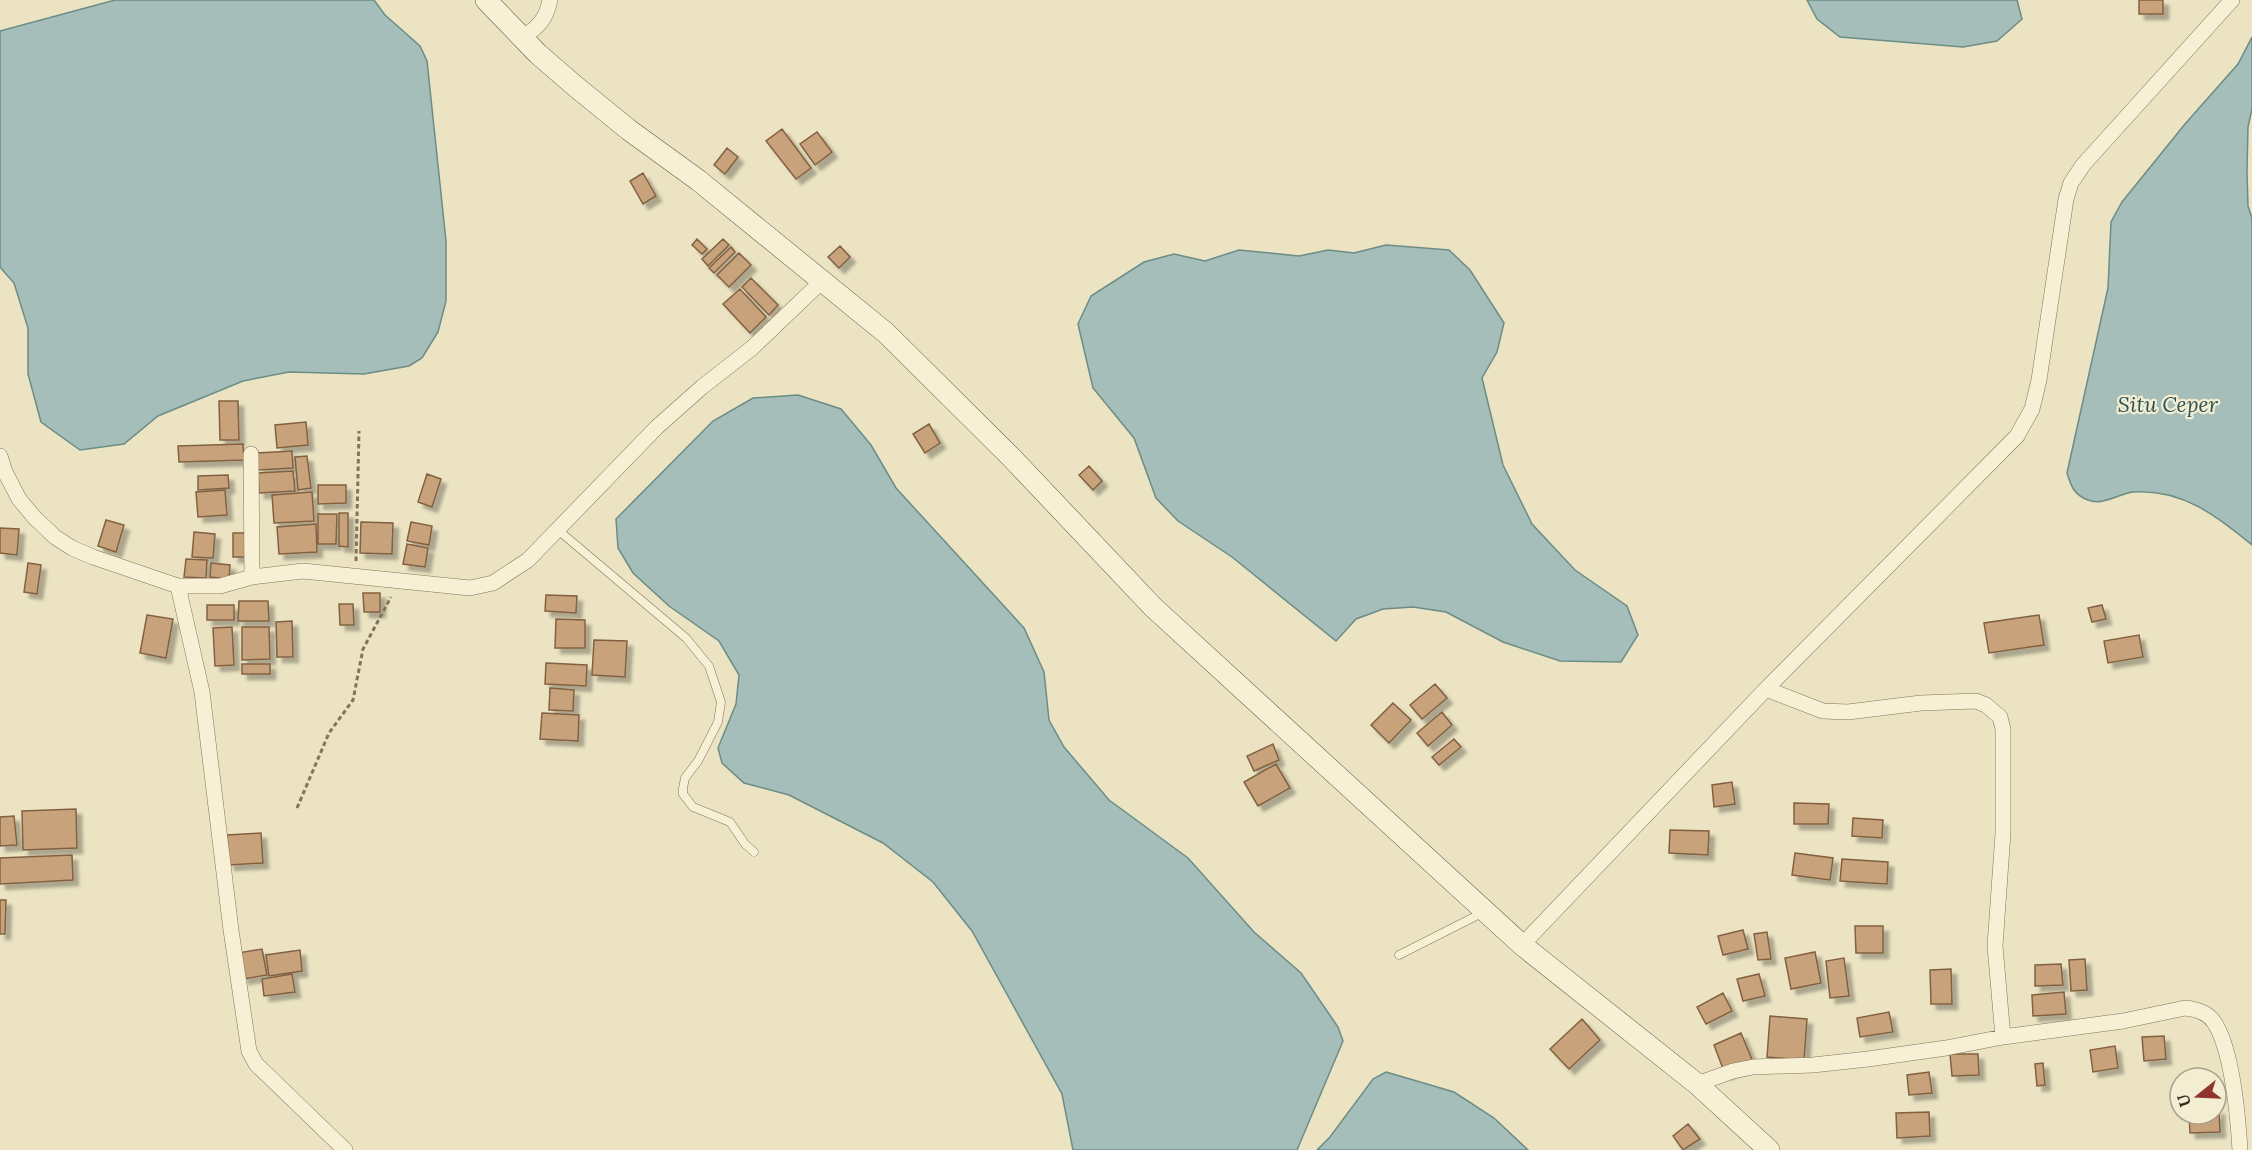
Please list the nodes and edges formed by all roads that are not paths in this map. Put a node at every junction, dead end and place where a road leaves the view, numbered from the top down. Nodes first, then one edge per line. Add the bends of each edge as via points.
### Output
1 (486, 0) edge
2 (550, 0) edge
3 (2232, 0) edge
4 (522, 38) junction
5 (821, 282) junction
6 (251, 454) dead end
7 (0, 456) edge
8 (558, 530) junction
9 (252, 577) junction
10 (178, 586) junction
11 (1766, 689) junction
12 (754, 852) dead end
13 (1486, 911) junction
14 (1522, 945) junction
15 (1399, 955) dead end
16 (2003, 1036) junction
17 (1696, 1084) junction
18 (345, 1150) edge
19 (1769, 1150) edge
20 (2240, 1150) edge

1 - 4 street
2 - 4 street via 540,25
3 - 11 street via 2071,183 2062,217 2039,380 2032,409 2017,436
4 - 5 street via 575,86 698,180
5 - 8 street via 752,348 650,435
5 - 13 street via 886,333 1153,607
6 - 9 street
7 - 10 street via 19,498 55,537 93,557
8 - 9 street via 528,560 492,583 470,588 303,571
8 - 12 lane via 686,638 710,666 721,702 718,722 685,778 683,794 693,807 730,822
9 - 10 street via 220,586
10 - 18 street via 202,692 249,1052 256,1064
11 - 14 street
11 - 16 street via 1823,711 1976,701 2000,717 2003,833 1995,946
13 - 14 street
13 - 15 lane
14 - 17 street
16 - 17 street via 1868,1059 1753,1067
16 - 20 street via 2123,1022 2185,1008 2202,1012 2213,1020 2220,1033 2229,1065
17 - 19 street

